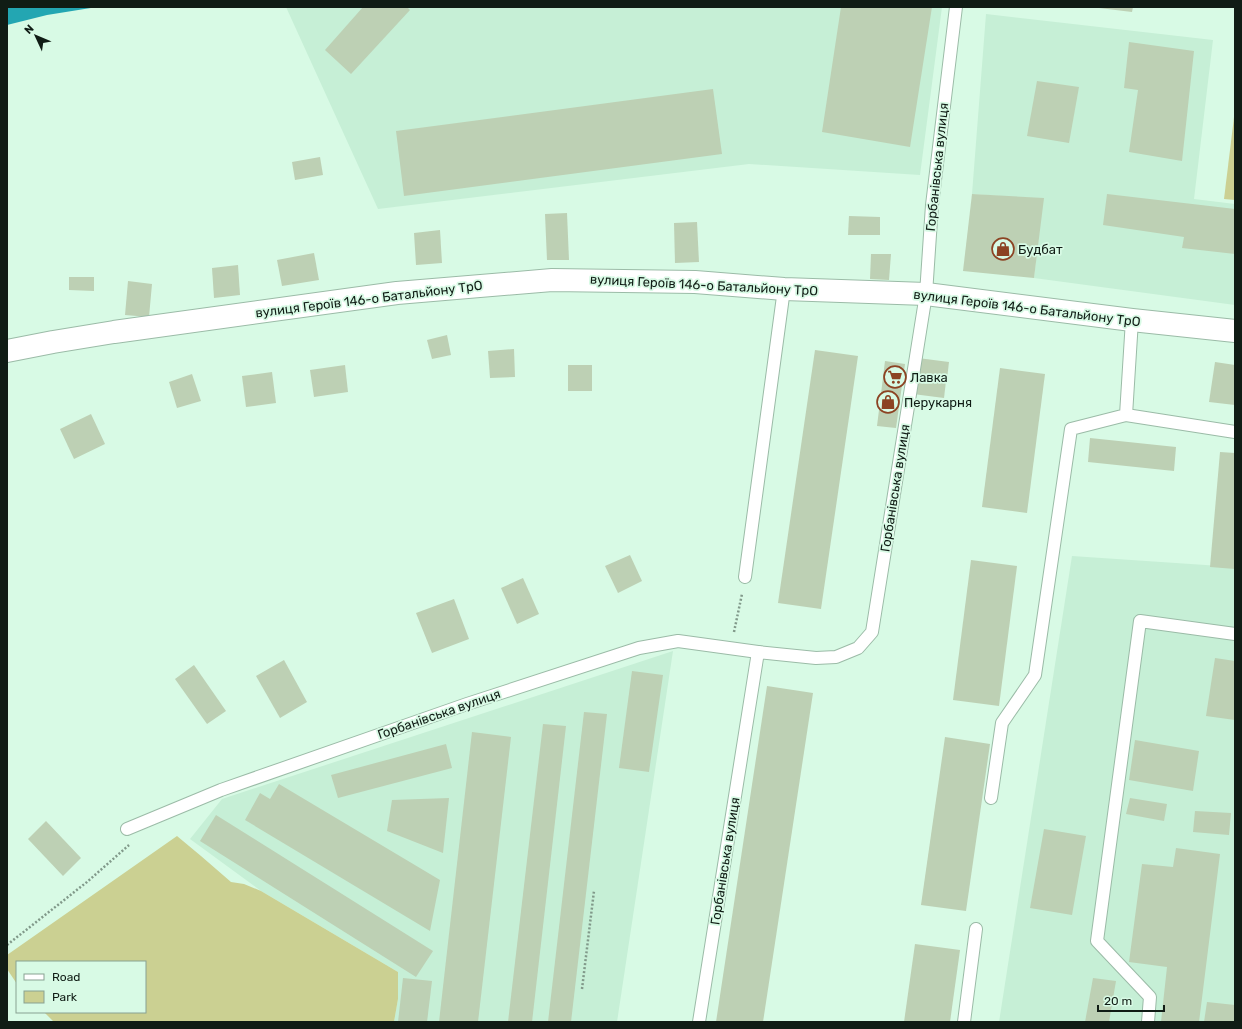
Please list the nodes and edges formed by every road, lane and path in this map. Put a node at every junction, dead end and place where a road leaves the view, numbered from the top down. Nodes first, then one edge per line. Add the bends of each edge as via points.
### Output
1 (956, 7) edge
2 (784, 289) junction
3 (926, 294) junction
4 (1132, 320) junction
5 (1235, 330) edge
6 (7, 351) edge
7 (1126, 415) junction
8 (1235, 432) edge
9 (745, 577) joint
10 (1235, 634) edge
11 (731, 648) junction
12 (758, 652) junction
13 (991, 798) dead end
14 (128, 829) dead end
15 (134, 840) dead end
16 (594, 891) dead end
17 (976, 929) dead end
18 (7, 946) edge
19 (582, 989) dead end
20 (699, 1022) edge
21 (964, 1022) edge
22 (1148, 1022) edge

1 - 3 lane, Горбанівська вулиця via 932,205
2 - 3 street, вулиця Героїв 146-о Батальйону ТрО
2 - 6 street, вулиця Героїв 146-о Батальйону ТрО via 695,282 552,280 389,294 114,332
2 - 9 lane
3 - 4 street, вулиця Героїв 146-о Батальйону ТрО
3 - 12 lane, Горбанівська вулиця via 872,632 858,648 836,657 816,658
4 - 5 street, вулиця Героїв 146-о Батальйону ТрО
4 - 7 lane
7 - 8 lane
7 - 13 lane via 1071,429 1035,675 1002,723
9 - 11 path
10 - 22 lane via 1140,621 1097,941 1150,997
11 - 12 lane, Горбанівська вулиця
11 - 14 lane, Горбанівська вулиця via 678,641 639,648 467,704 244,782
12 - 20 lane, Горбанівська вулиця
15 - 18 path via 87,882
16 - 19 path
17 - 21 lane

